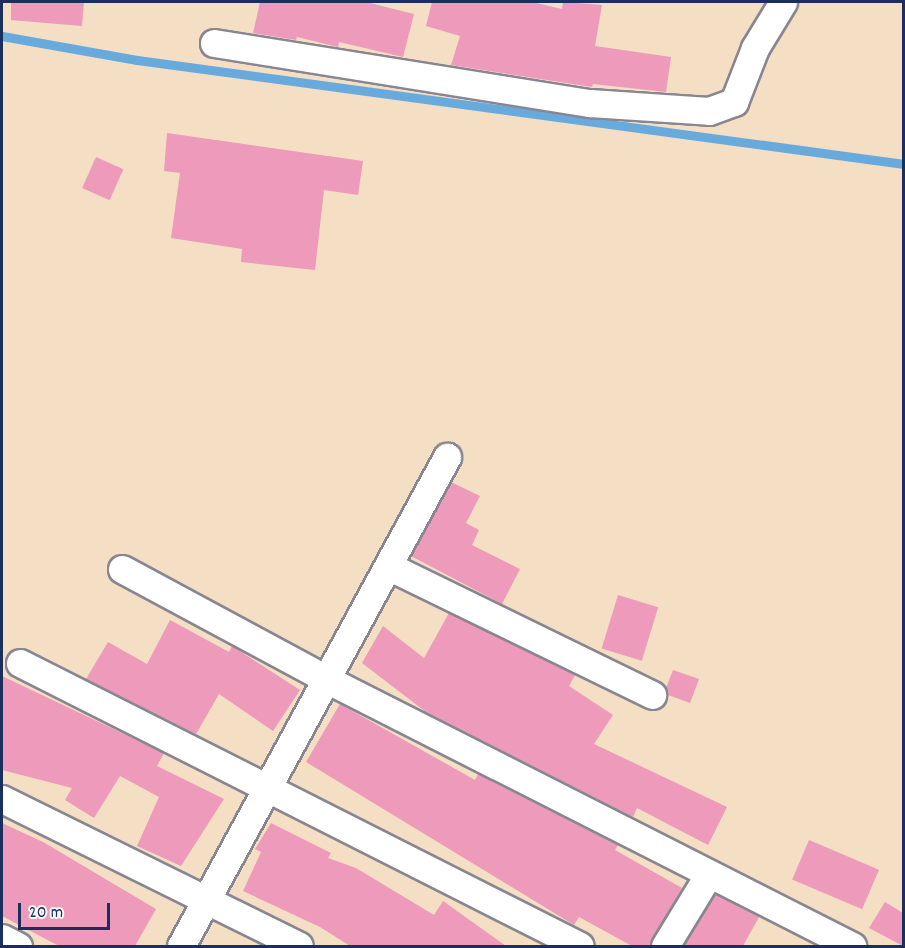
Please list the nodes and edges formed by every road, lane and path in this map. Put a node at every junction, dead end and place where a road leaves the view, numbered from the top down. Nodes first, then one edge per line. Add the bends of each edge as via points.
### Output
1 (783, 2) edge
2 (214, 43) dead end
3 (447, 457) dead end
4 (388, 566) junction
5 (122, 569) dead end
6 (20, 663) dead end
7 (328, 680) junction
8 (652, 695) dead end
9 (268, 790) junction
10 (2, 799) edge
11 (709, 874) junction
12 (208, 900) junction
13 (2, 938) edge
14 (819, 939) edge
15 (18, 946) edge
16 (181, 946) edge
17 (299, 946) edge
18 (580, 946) edge
19 (665, 946) edge
20 (852, 946) edge

1 - 2 street via 755,48 734,102 709,111 590,103
3 - 4 street
4 - 7 street
4 - 8 street
5 - 7 street
6 - 9 street
7 - 9 street
7 - 11 street
9 - 12 street
9 - 18 street
10 - 12 street
11 - 14 street
11 - 19 street
12 - 16 street
12 - 17 street
13 - 15 street
14 - 20 street

